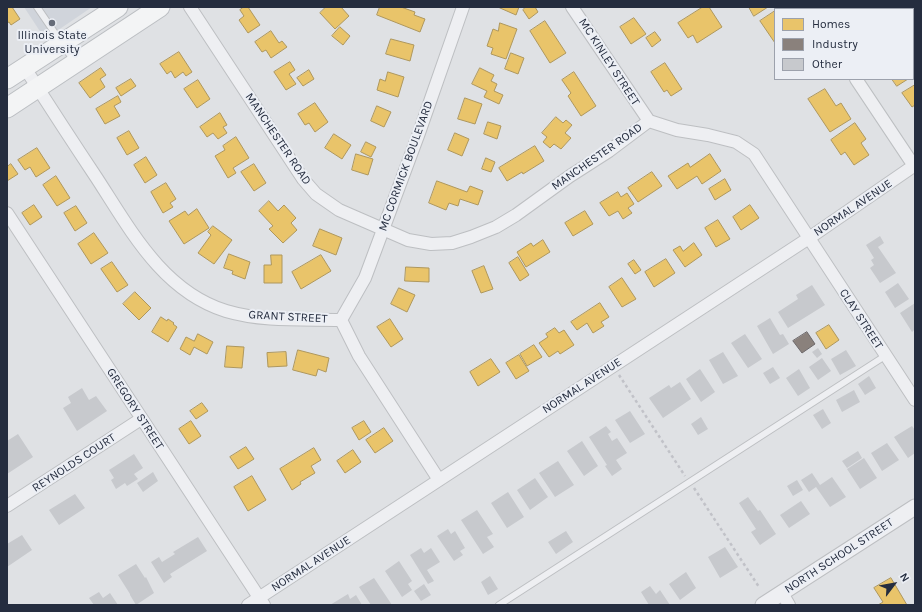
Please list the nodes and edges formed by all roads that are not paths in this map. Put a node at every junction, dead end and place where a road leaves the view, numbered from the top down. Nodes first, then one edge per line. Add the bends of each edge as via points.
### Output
1 (37, 7) edge
2 (118, 7) edge
3 (160, 7) edge
4 (190, 7) edge
5 (463, 7) edge
6 (572, 7) edge
7 (62, 44) junction
8 (75, 62) junction
9 (25, 68) junction
10 (7, 80) edge
11 (857, 80) edge
12 (38, 88) junction
13 (7, 108) edge
14 (649, 121) junction
15 (915, 166) edge
16 (7, 213) edge
17 (383, 229) junction
18 (809, 238) junction
19 (341, 320) junction
20 (885, 356) junction
21 (915, 400) edge
22 (141, 419) junction
23 (439, 480) junction
24 (7, 506) edge
25 (915, 507) edge
26 (785, 599) edge
27 (261, 601) edge
28 (248, 605) edge
29 (499, 605) edge
30 (763, 605) edge

1 - 7 lane
2 - 7 main road
3 - 8 main road
4 - 17 street, MANCHESTER ROAD via 303,179 316,194 339,210
5 - 17 street, MC CORMICK BOULEVARD
6 - 14 street, MC KINLEY STREET
7 - 8 lane
7 - 9 main road
8 - 12 main road
9 - 10 main road
9 - 12 street, GRANT STREET
11 - 15 street
12 - 13 main road
12 - 19 street, GRANT STREET via 143,249 168,277 195,297 226,311 255,318
14 - 17 street, MANCHESTER ROAD via 496,227 452,243 431,244 408,240
14 - 18 street via 677,130 736,142 754,154
15 - 18 street, NORMAL AVENUE
16 - 22 street, GREGORY STREET
17 - 19 street, MC CORMICK BOULEVARD via 365,278
18 - 20 street, CLAY STREET
18 - 23 street, NORMAL AVENUE
19 - 23 street, GRANT STREET via 359,356
20 - 21 street, CLAY STREET
20 - 29 lane
22 - 24 street, REYNOLDS COURT
22 - 27 street, GREGORY STREET
23 - 27 street, NORMAL AVENUE
25 - 26 street, NORTH SCHOOL STREET
26 - 30 street, NORTH SCHOOL STREET
27 - 28 street, NORMAL AVENUE

